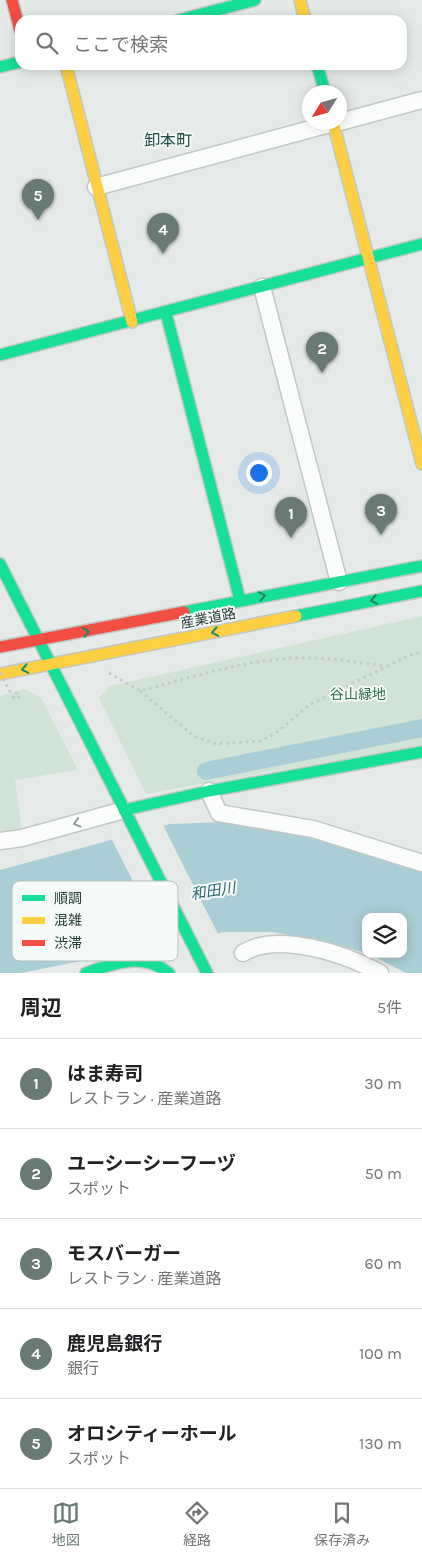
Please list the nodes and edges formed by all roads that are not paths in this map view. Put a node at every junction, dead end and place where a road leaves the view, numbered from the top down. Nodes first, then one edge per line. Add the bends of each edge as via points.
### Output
1 (12, 0) edge
2 (254, 0) edge
3 (300, 0) edge
4 (182, 4) dead end
5 (16, 15) edge
6 (182, 15) edge
7 (197, 15) edge
8 (304, 15) edge
9 (15, 63) edge
10 (0, 67) edge
11 (67, 70) edge
12 (318, 70) edge
13 (323, 85) edge
14 (422, 100) edge
15 (347, 120) edge
16 (310, 130) edge
17 (338, 130) edge
18 (96, 187) junction
19 (422, 244) edge
20 (367, 259) junction
21 (262, 287) junction
22 (166, 313) junction
23 (132, 322) junction
24 (0, 355) edge
25 (422, 464) edge
26 (0, 564) edge
27 (422, 566) edge
28 (339, 582) junction
29 (422, 590) edge
30 (240, 600) junction
31 (38, 640) junction
32 (0, 647) edge
33 (50, 665) junction
34 (0, 674) edge
35 (422, 752) edge
36 (209, 791) junction
37 (124, 810) junction
38 (0, 842) edge
39 (422, 863) edge
40 (161, 881) edge
41 (178, 914) edge
42 (243, 953) dead end
43 (130, 961) edge
44 (147, 961) edge
45 (86, 973) edge
46 (169, 973) edge
47 (207, 973) edge
48 (380, 973) edge

1 - 5 street
2 - 7 street
3 - 8 street
4 - 6 street
9 - 10 street
11 - 18 street
12 - 13 street
14 - 15 street
16 - 18 street
17 - 20 street
18 - 23 street
19 - 20 street
20 - 21 street
20 - 25 street
21 - 22 street
21 - 28 street
22 - 23 street
22 - 30 street
23 - 24 street
26 - 31 street
27 - 28 street, 産業道路
30 -> 28 street, 産業道路
29 -> 33 street, 産業道路
31 -> 30 street, 産業道路
31 - 32 street, 産業道路
31 - 33 street
33 -> 34 street, 産業道路
33 - 37 street
35 - 36 street
36 - 37 street
36 - 39 street via 219,813 313,829
37 -> 38 street
37 - 40 street
41 - 47 street
42 - 48 street via 265,944 323,950
43 - 45 street
44 - 46 street

